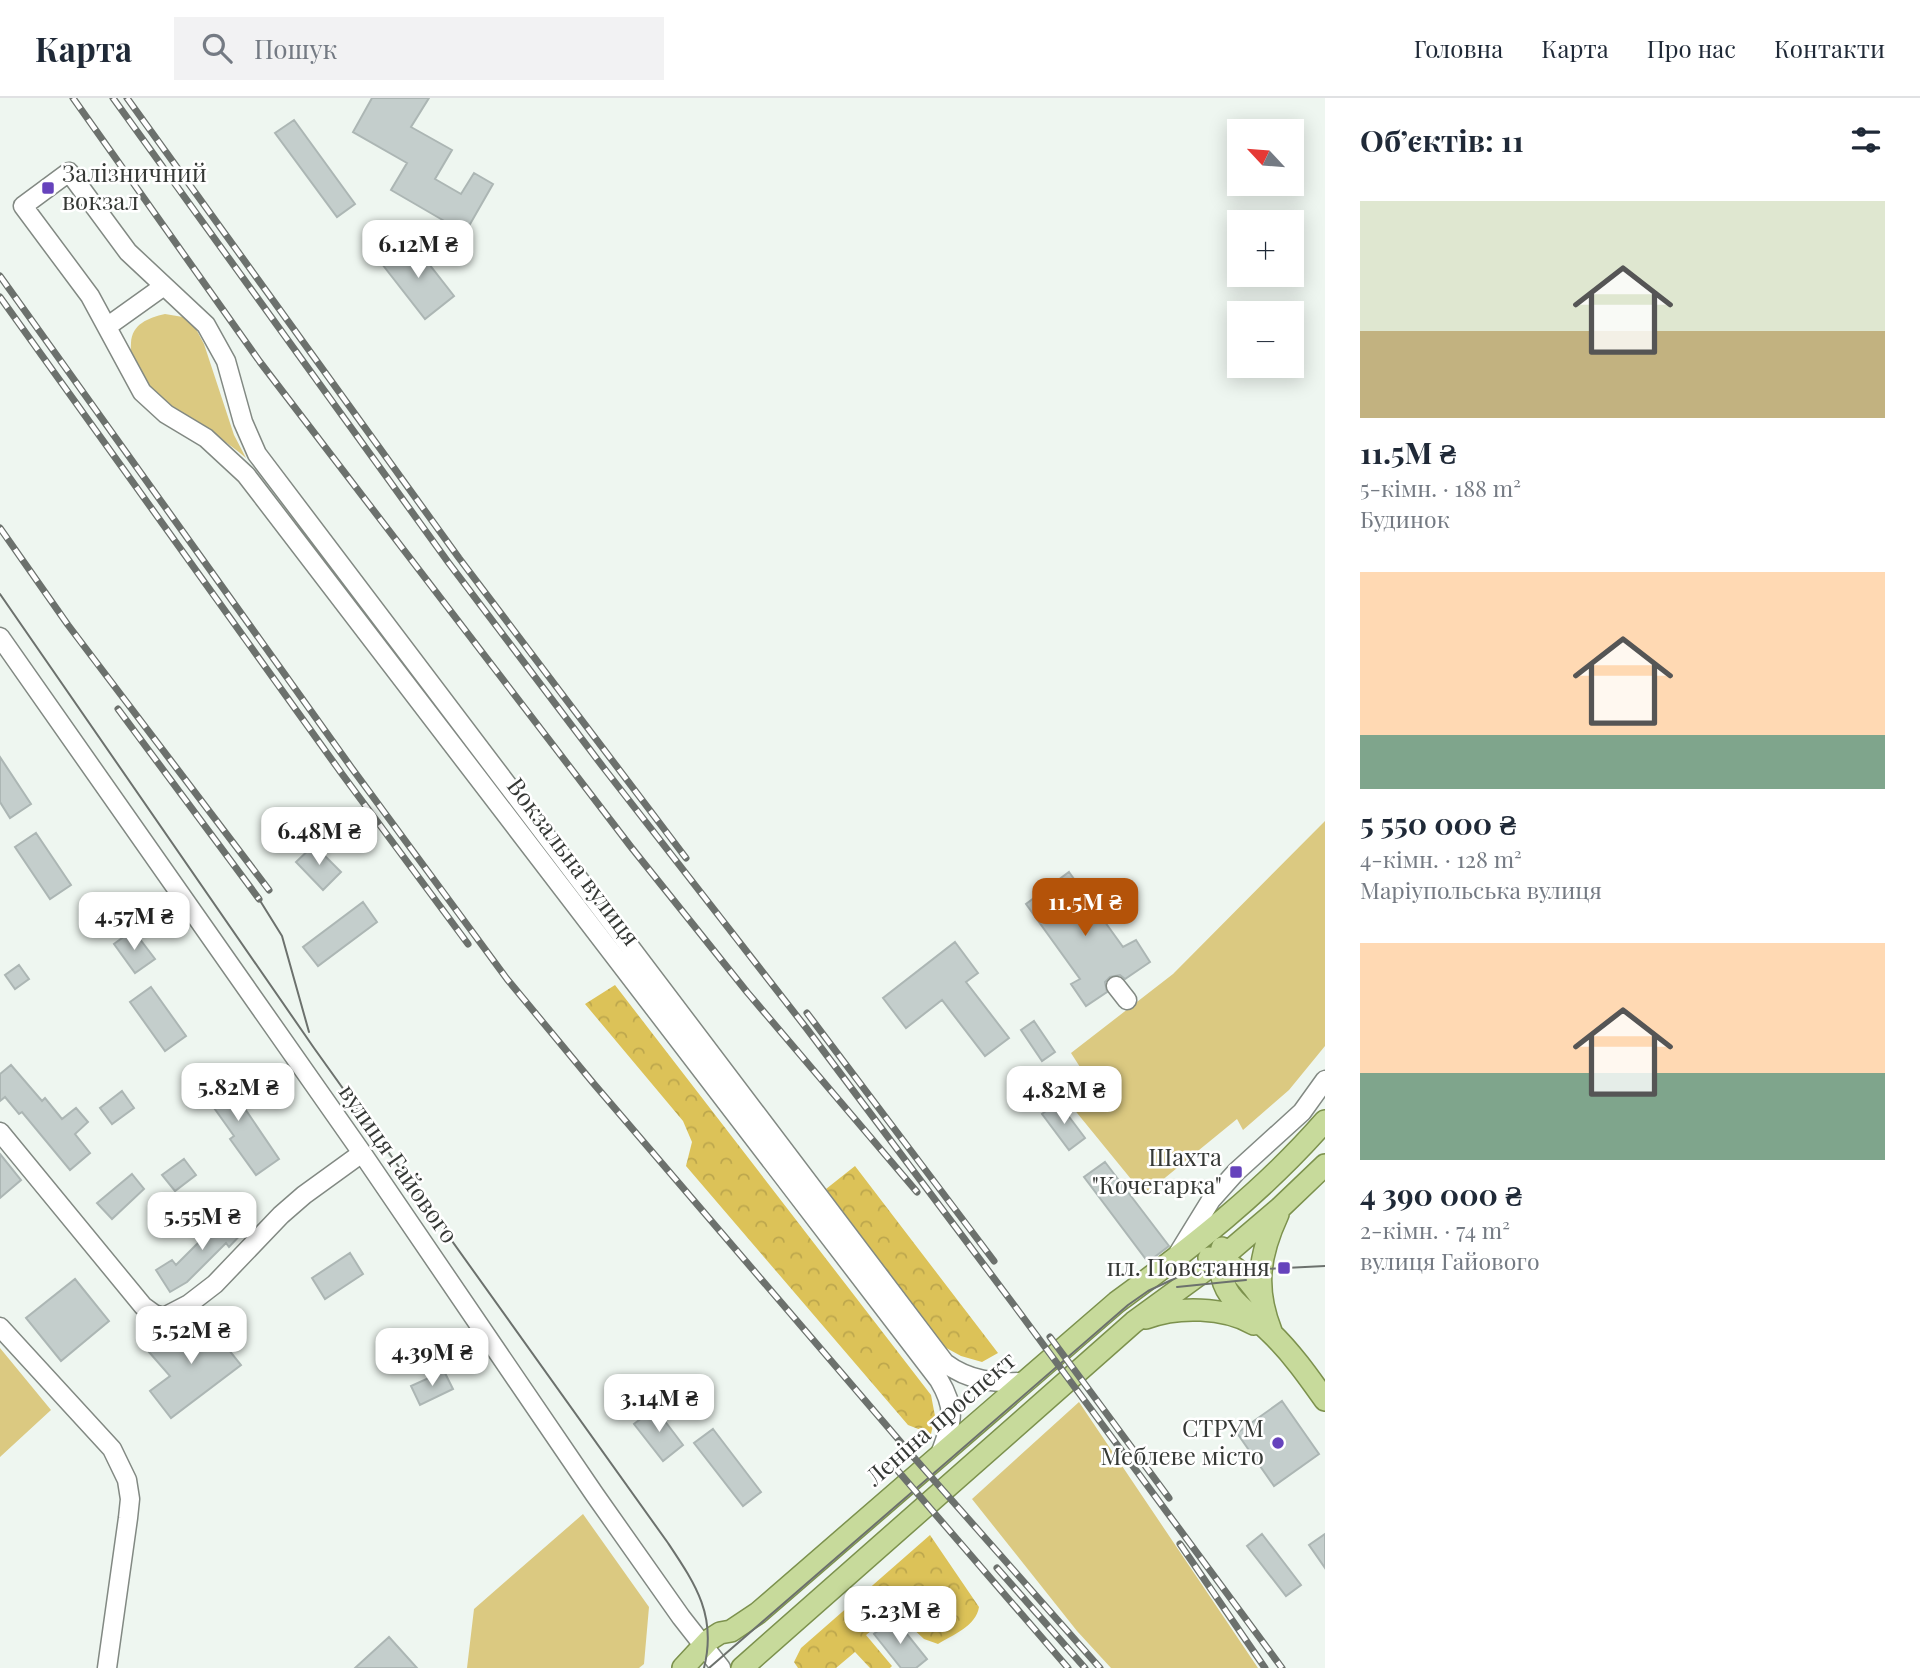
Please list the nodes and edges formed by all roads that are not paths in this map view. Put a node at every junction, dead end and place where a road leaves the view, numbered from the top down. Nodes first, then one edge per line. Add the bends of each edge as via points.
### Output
1 (164, 286) junction
2 (108, 326) junction
3 (0, 638) edge
4 (1116, 986) dead end
5 (1127, 1000) dead end
6 (1325, 1080) edge
7 (1322, 1127) edge
8 (0, 1132) edge
9 (1271, 1141) junction
10 (362, 1153) junction
11 (1325, 1166) edge
12 (1280, 1208) junction
13 (1236, 1210) junction
14 (1219, 1260) junction
15 (1173, 1261) junction
16 (1260, 1296) junction
17 (1134, 1322) junction
18 (0, 1327) edge
19 (1272, 1333) junction
20 (1023, 1382) junction
21 (1325, 1400) edge
22 (940, 1455) junction
23 (681, 1617) junction
24 (711, 1639) junction
25 (107, 1668) edge
26 (681, 1668) edge
27 (721, 1668) edge
28 (742, 1668) edge

1 - 2 street
1 - 2 street, Вокзальна вулиця via 128,252 69,172 23,206
1 - 20 street, Вокзальна вулиця via 206,325 215,340 257,454 946,1363 968,1377
2 - 22 street, Вокзальна вулиця via 142,392 166,414 206,438 246,475 939,1380 951,1406 950,1430
3 - 10 street, вулиця Гайового
4 - 5 street
6 - 9 street via 1302,1112
7 - 9 street
7 - 13 main road, Леніна проспект
8 - 10 street via 143,1306 164,1317 215,1284 304,1195
9 - 15 street via 1211,1200
10 - 23 street, вулиця Гайового
11 - 12 main road
12 - 14 main road
12 - 16 main road via 1266,1240
13 - 14 main road
13 - 15 main road, Леніна проспект
14 - 15 main road via 1200,1256
14 - 16 main road via 1240,1270
14 - 17 main road
14 - 19 main road via 1230,1295
15 - 20 main road, Леніна проспект
16 - 19 main road
17 - 19 main road via 1183,1310 1246,1319
17 - 28 main road
18 - 25 street via 112,1449 127,1480 128,1518
19 - 21 main road
20 - 22 main road, Леніна проспект
22 - 24 main road, Леніна проспект via 758,1613
23 - 24 street
23 - 26 street via 690,1639
24 - 26 main road, Леніна проспект
24 - 27 street

